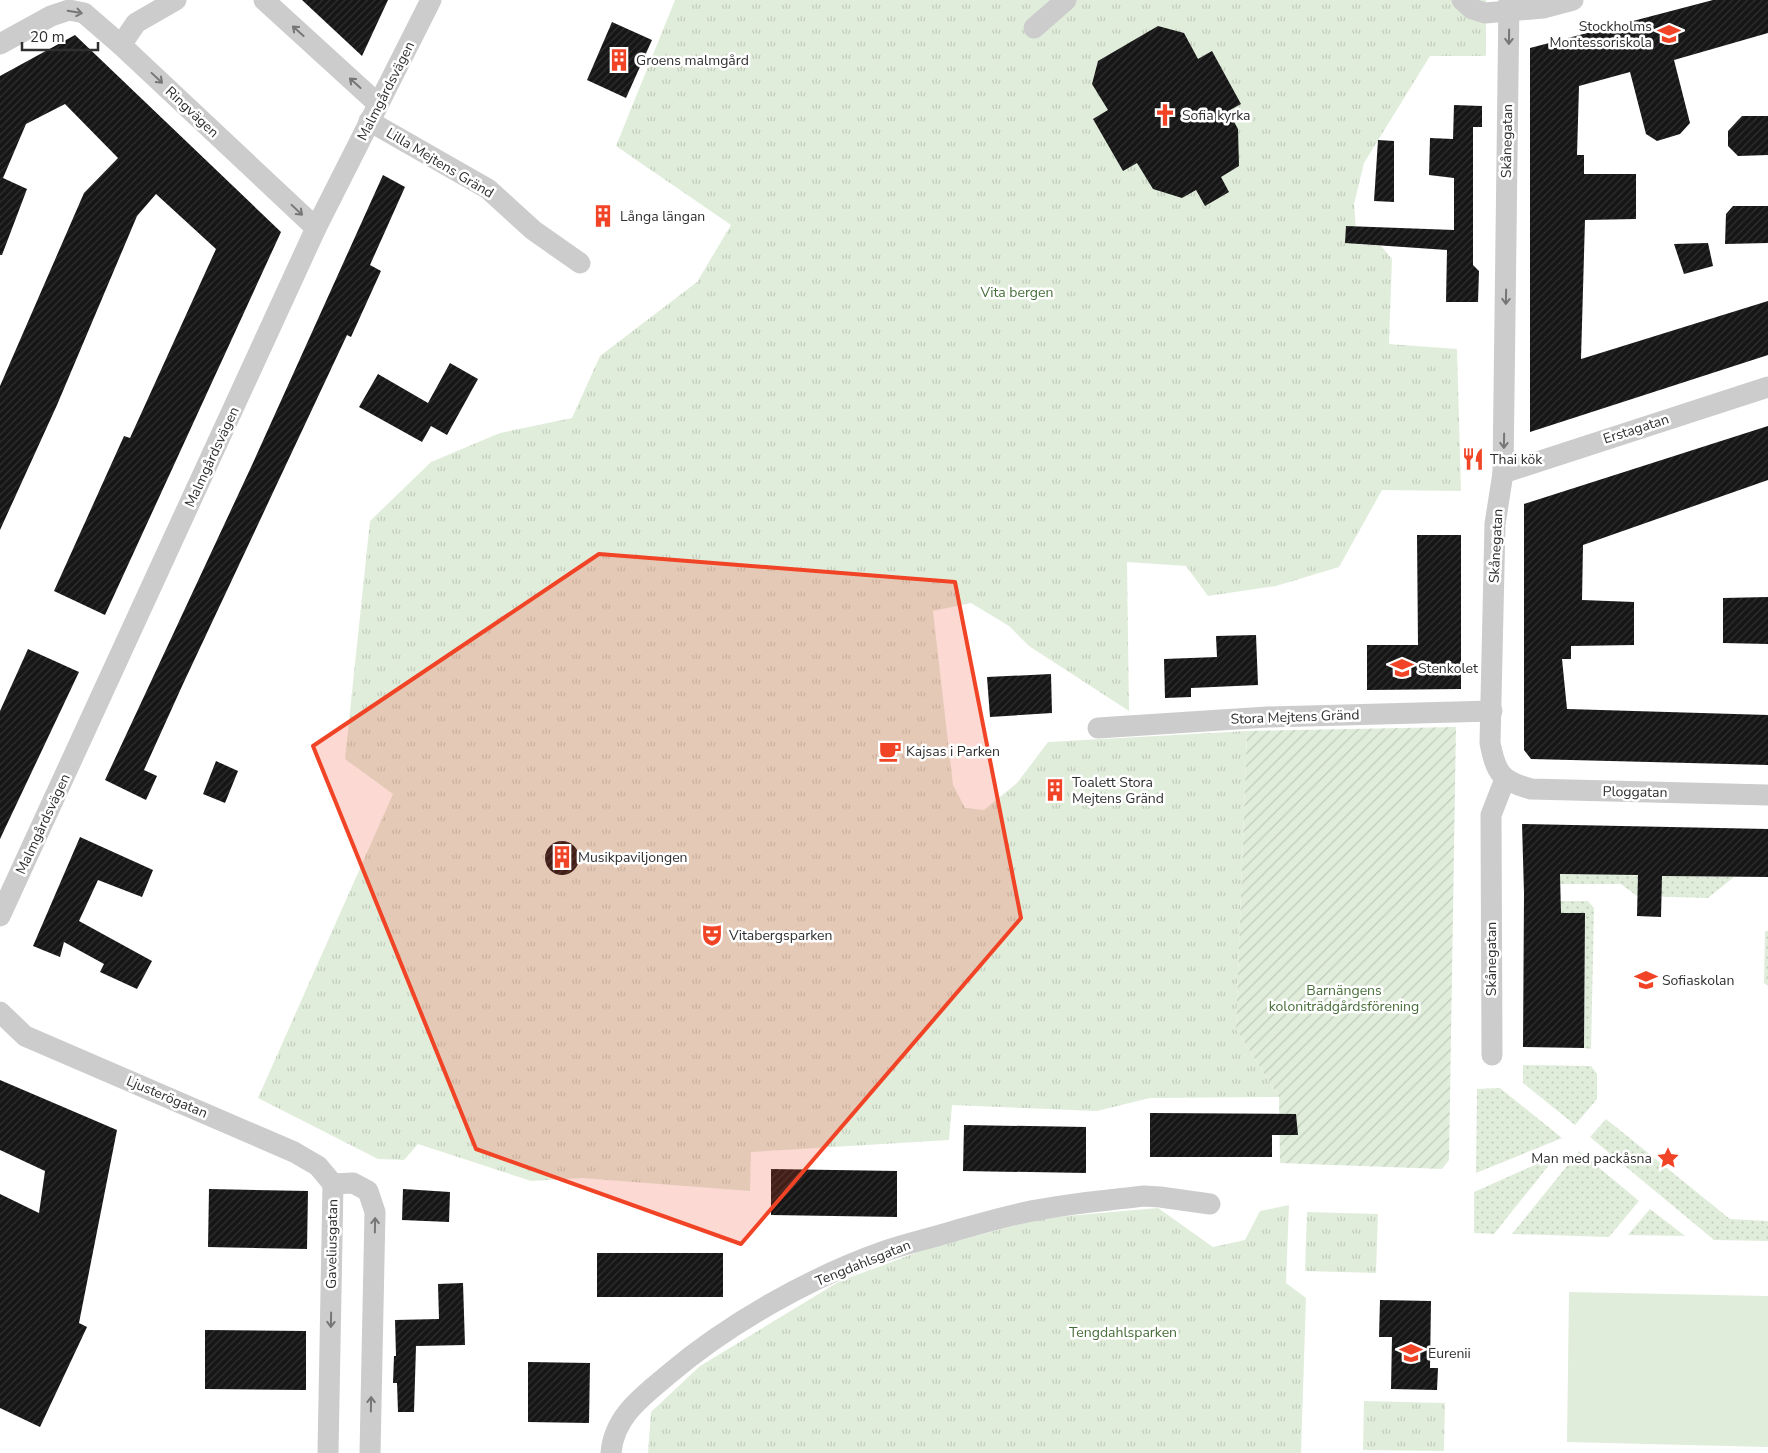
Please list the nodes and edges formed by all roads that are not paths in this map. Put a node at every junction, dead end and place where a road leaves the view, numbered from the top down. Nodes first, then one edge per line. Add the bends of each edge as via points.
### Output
1 (176, 0) edge
2 (264, 0) edge
3 (431, 0) edge
4 (1066, 0) edge
5 (1462, 0) edge
6 (1573, 0) edge
7 (1509, 6) edge
8 (1034, 28) dead end
9 (0, 44) edge
10 (121, 44) junction
11 (374, 112) junction
12 (316, 228) junction
13 (580, 263) dead end
14 (1768, 387) edge
15 (1503, 473) junction
16 (1492, 711) junction
17 (1098, 728) dead end
18 (1505, 779) junction
19 (1768, 795) edge
20 (0, 916) edge
21 (0, 1012) edge
22 (1492, 1055) dead end
23 (333, 1184) junction
24 (1210, 1204) dead end
25 (328, 1453) edge
26 (370, 1453) edge
27 (611, 1453) edge

1 - 10 street via 136,23
11 -> 2 street
3 - 11 street, Malmgårdsvägen
4 - 8 street
5 - 7 street via 1472,9 1485,13
6 - 7 street via 1543,8
7 -> 15 street, Skånegatan
9 -> 10 street, Ringvägen via 51,16 69,10 84,13
10 -> 12 street, Ringvägen
11 - 12 street, Malmgårdsvägen
11 - 13 street, Lilla Mejtens Gränd via 488,189 533,230
12 - 20 street, Malmgårdsvägen
14 - 15 street, Erstagatan
15 - 16 street, Skånegatan via 1495,524
16 - 17 street, Stora Mejtens Gränd via 1267,717
16 - 18 street, Skånegatan via 1490,744 1494,764
18 - 19 street, Ploggatan via 1531,789
18 - 22 street, Skånegatan via 1491,815
21 - 23 street, Ljusterögatan via 25,1036 294,1152 318,1166
23 -> 25 street, Gaveliusgatan
26 -> 23 street, Gaveliusgatan via 375,1212 368,1192 353,1183
24 - 27 street, Tengdahlsgatan via 1144,1196 1042,1209 990,1220 886,1251 832,1273 780,1299 686,1360 632,1406 618,1425

